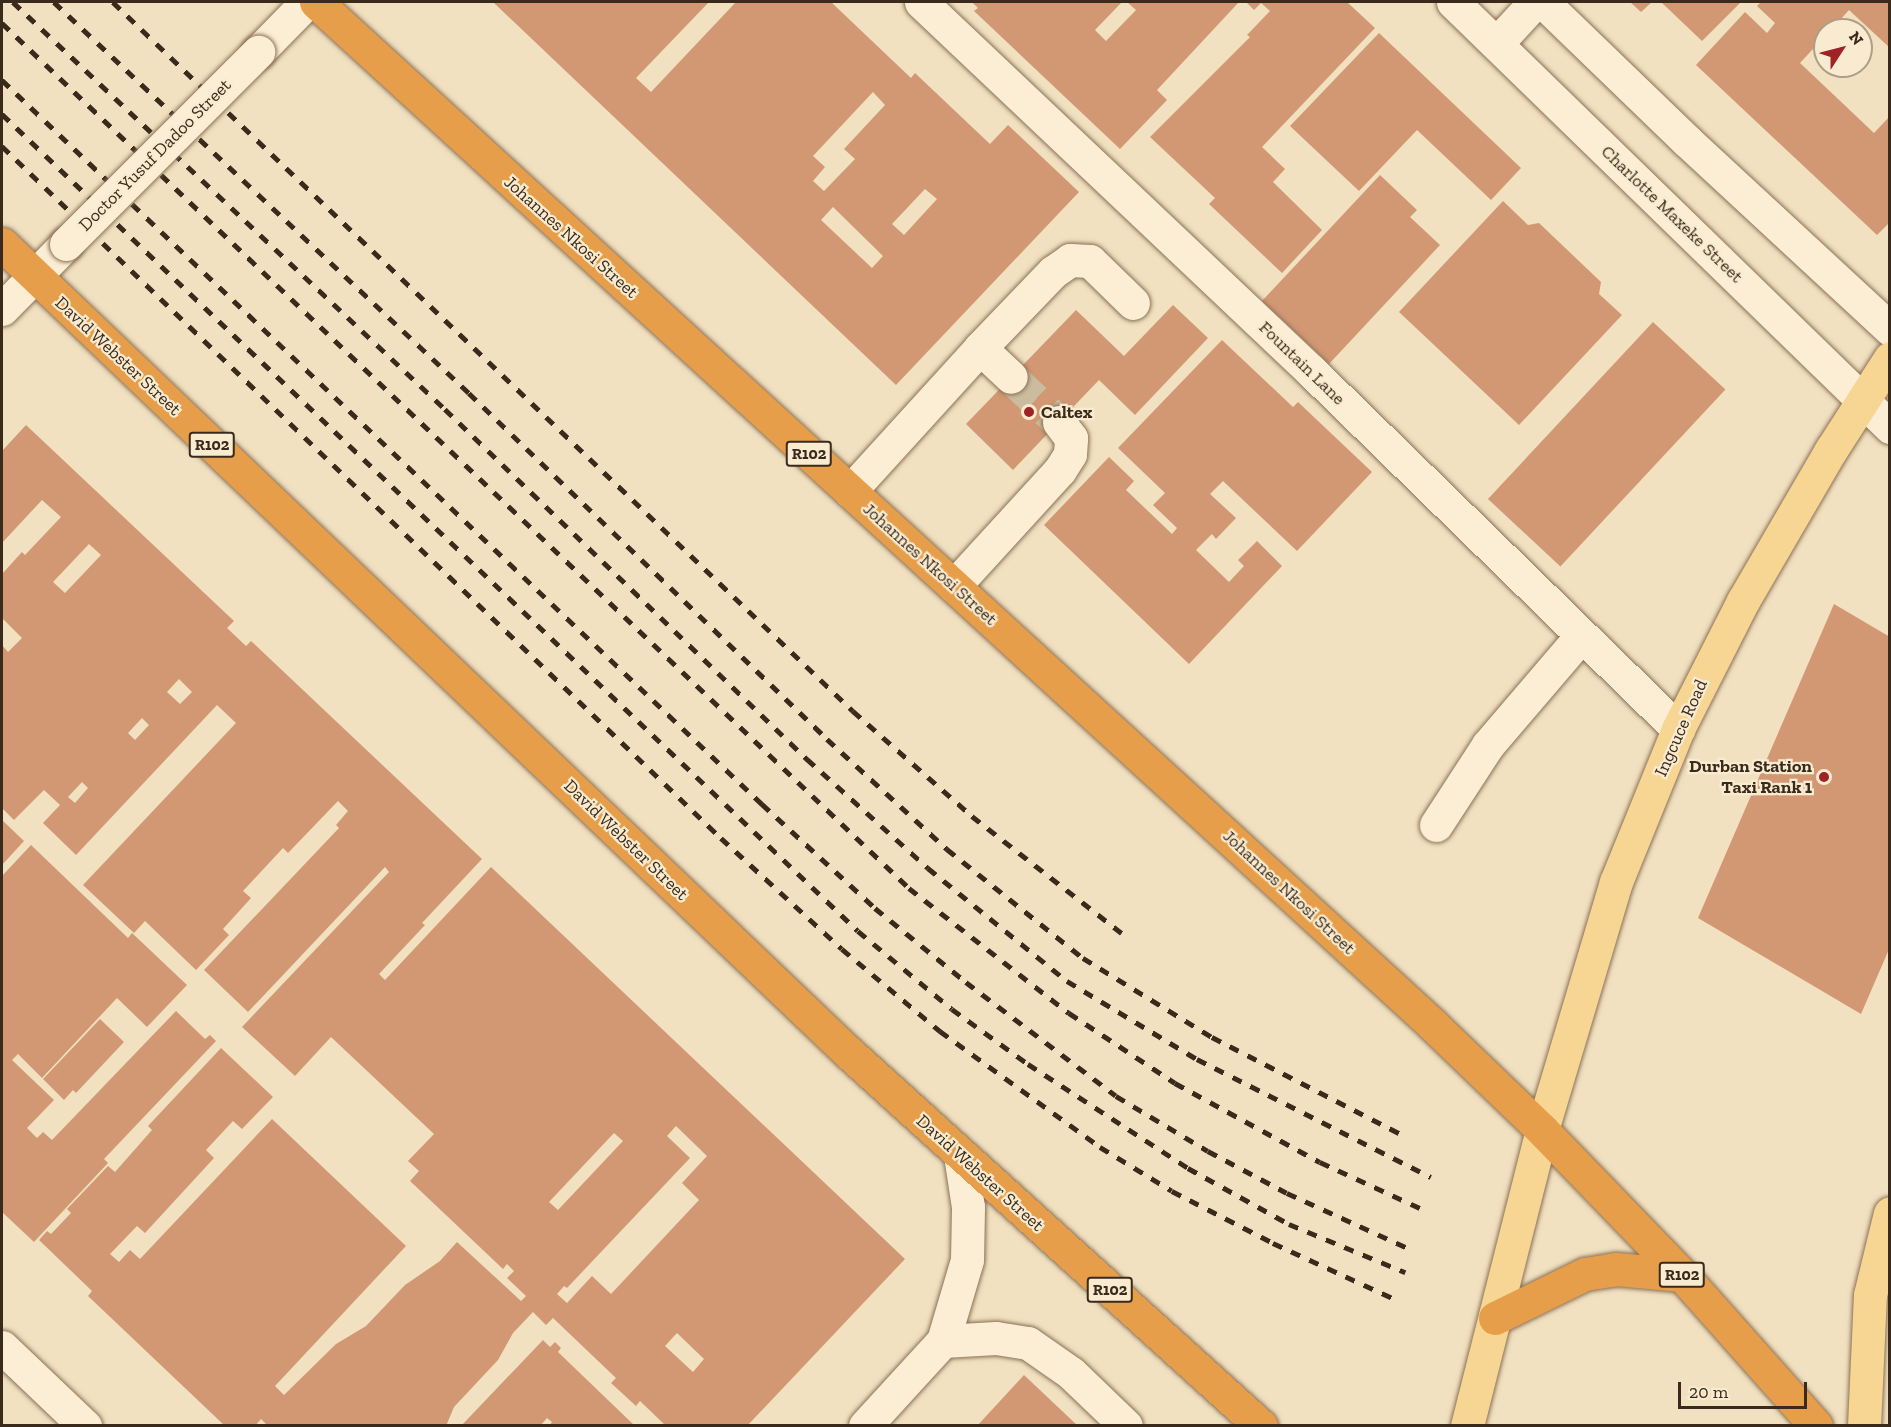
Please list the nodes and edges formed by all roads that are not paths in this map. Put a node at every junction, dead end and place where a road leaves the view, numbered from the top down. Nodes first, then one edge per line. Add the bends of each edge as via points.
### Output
1 (307, 2) edge
2 (316, 2) edge
3 (921, 2) edge
4 (1453, 2) edge
5 (1535, 2) edge
6 (1543, 2) edge
7 (1497, 43) junction
8 (2, 244) edge
9 (33, 276) junction
10 (1133, 303) dead end
11 (2, 309) edge
12 (1890, 329) edge
13 (980, 348) junction
14 (1890, 358) edge
15 (1011, 377) tunnel mouth
16 (1863, 401) junction
17 (1059, 422) tunnel mouth
18 (1890, 427) edge
19 (850, 491) junction
20 (954, 586) junction
21 (1581, 636) junction
22 (1678, 729) junction
23 (1436, 825) dead end
24 (1542, 1130) junction
25 (960, 1155) junction
26 (1890, 1214) edge
27 (1682, 1275) junction
28 (1495, 1318) junction
29 (943, 1341) junction
30 (2, 1347) edge
31 (85, 1425) edge
32 (865, 1425) edge
33 (1126, 1425) edge
34 (1261, 1425) edge
35 (1467, 1425) edge
36 (1816, 1425) edge
37 (1864, 1425) edge

1 - 9 street, Doctor Yusuf Dadoo Street, bridge
2 - 19 highway, Johannes Nkosi Street / R102
3 - 21 street, Fountain Lane via 1302,363
4 - 7 street, Charlotte Maxeke Street
5 - 7 street
6 - 12 street
7 - 16 street, Charlotte Maxeke Street
8 - 9 highway, David Webster Street / R102
9 - 11 street, Doctor Yusuf Dadoo Street
9 - 25 highway, David Webster Street / R102
10 - 13 street via 1090,261 1070,260 1053,272
13 - 15 street
13 - 19 street
14 - 16 main road, Ingcuce Road
16 - 18 street, Charlotte Maxeke Street
16 - 22 main road, Ingcuce Road via 1743,601
17 - 20 street via 1071,438 1070,454 1060,470
19 - 20 highway, Johannes Nkosi Street / R102
20 - 24 highway, Johannes Nkosi Street / R102 via 1311,912
21 - 22 street, Fountain Lane
21 - 23 street via 1488,745
22 - 24 main road, Ingcuce Road via 1616,882
24 - 27 highway, R102
24 - 28 main road, Ingcuce Road
25 - 29 street via 968,1207 967,1260
25 - 34 highway, David Webster Street / R102
26 - 37 main road via 1870,1295
27 - 28 highway via 1616,1269 1585,1274
27 - 36 highway, R102
28 - 35 main road, Ingcuce Road
29 - 32 street
29 - 33 street via 996,1338 1028,1343 1071,1373
30 - 31 street

